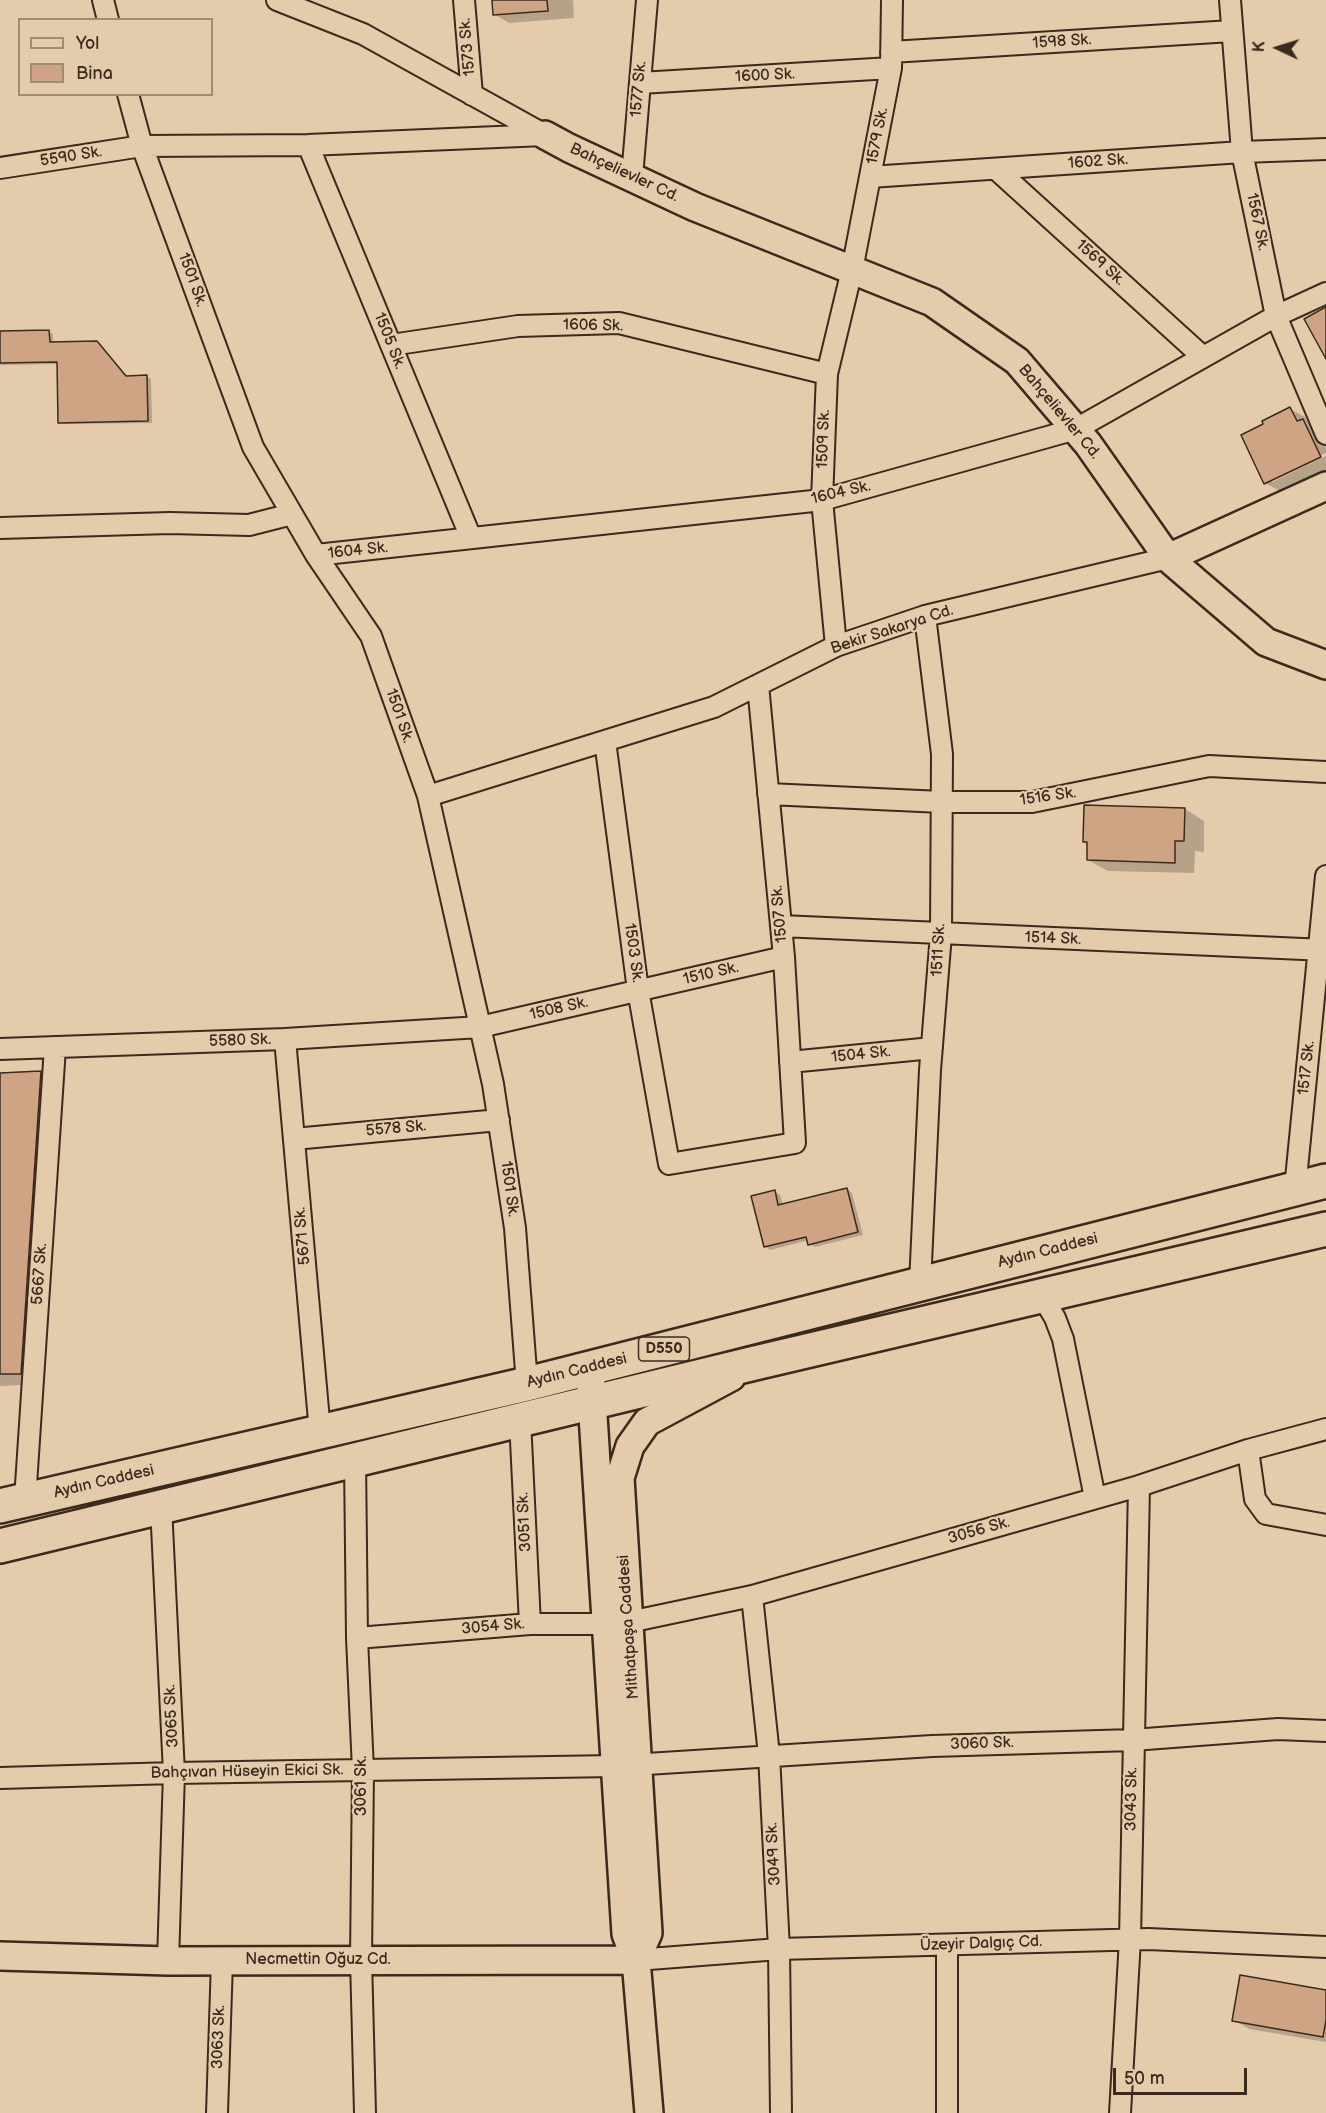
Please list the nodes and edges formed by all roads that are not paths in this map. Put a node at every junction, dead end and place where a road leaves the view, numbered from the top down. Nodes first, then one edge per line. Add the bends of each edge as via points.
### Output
1 (103, 0) edge
2 (277, 0) edge
3 (464, 0) edge
4 (647, 0) edge
5 (892, 0) edge
6 (1230, 0) edge
7 (307, 6) edge
8 (108, 18) edge
9 (1233, 31) junction
10 (891, 60) junction
11 (640, 83) junction
12 (472, 95) junction
13 (129, 96) edge
14 (545, 135) junction
15 (308, 145) junction
16 (142, 146) junction
17 (1326, 149) edge
18 (1242, 152) junction
19 (0, 168) edge
20 (996, 169) junction
21 (632, 177) junction
22 (870, 177) junction
23 (852, 270) junction
24 (1326, 293) edge
25 (1276, 316) junction
26 (391, 345) junction
27 (1203, 357) junction
28 (827, 374) junction
29 (1076, 429) junction
30 (1326, 434) edge
31 (1326, 486) edge
32 (822, 500) junction
33 (292, 514) junction
34 (0, 528) edge
35 (471, 538) junction
36 (316, 555) junction
37 (1168, 558) junction
38 (925, 616) junction
39 (836, 646) junction
40 (1326, 665) edge
41 (759, 685) junction
42 (605, 741) junction
43 (1326, 772) edge
44 (768, 794) junction
45 (428, 796) junction
46 (942, 802) junction
47 (1326, 876) edge
48 (781, 926) junction
49 (941, 934) junction
50 (1322, 950) edge
51 (784, 957) junction
52 (638, 990) junction
53 (480, 1027) junction
54 (285, 1040) junction
55 (55, 1047) junction
56 (932, 1048) junction
57 (0, 1049) edge
58 (790, 1062) junction
59 (499, 1120) junction
60 (294, 1139) junction
61 (795, 1143) joint
62 (1311, 1185) edge
63 (1326, 1229) edge
64 (920, 1284) junction
65 (1042, 1296) junction
66 (756, 1363) junction
67 (590, 1368) junction
68 (527, 1384) junction
69 (592, 1402) junction
70 (520, 1420) junction
71 (1326, 1429) edge
72 (320, 1432) junction
73 (1248, 1450) junction
74 (356, 1459) junction
75 (1139, 1486) junction
76 (1095, 1498) junction
77 (13, 1503) edge
78 (161, 1506) junction
79 (1326, 1525) edge
80 (0, 1546) edge
81 (752, 1596) junction
82 (618, 1623) junction
83 (531, 1624) junction
84 (357, 1638) junction
85 (1326, 1731) edge
86 (1133, 1740) junction
87 (769, 1755) junction
88 (626, 1765) junction
89 (363, 1770) junction
90 (174, 1773) junction
91 (0, 1778) edge
92 (1130, 1939) junction
93 (947, 1945) junction
94 (1326, 1947) edge
95 (779, 1949) junction
96 (0, 1956) edge
97 (361, 1959) junction
98 (636, 1960) junction
99 (168, 1961) junction
100 (222, 1961) junction
101 (217, 2113) edge
102 (365, 2113) edge
103 (649, 2113) edge
104 (781, 2113) edge
105 (947, 2113) edge
106 (1120, 2113) edge

1 - 8 street
2 - 7 street
3 - 12 street, 1573 Sk.
4 - 11 street, 1577 Sk.
5 - 10 street, 1579 Sk.
6 - 9 street, 1567 Sk.
7 - 12 street
9 - 10 street, 1598 Sk.
9 - 18 street, 1567 Sk.
10 - 11 street, 1600 Sk.
10 - 22 street, 1579 Sk.
11 - 21 street, 1577 Sk.
12 - 14 street
13 - 16 street, 1501 Sk.
14 - 15 street, 5590 Sk.
14 - 21 main road, Bahçelievler Cd.
15 - 16 street, 5590 Sk.
15 - 26 street, 1505 Sk.
16 - 19 street, 5590 Sk.
16 - 33 street, 1501 Sk. via 253,447
17 - 18 street, 1602 Sk.
18 - 20 street, 1602 Sk.
18 - 25 street, 1567 Sk.
20 - 22 street, 1602 Sk.
20 - 27 street, 1569 Sk.
21 - 23 main road, Bahçelievler Cd. via 695,207
22 - 23 street, 1579 Sk.
23 - 28 street, 1509 Sk.
23 - 29 main road, Bahçelievler Cd. via 932,302 1017,361
24 - 25 street, 1604 Sk.
25 - 27 street, 1604 Sk.
25 - 30 street, 1567 Sk.
26 - 28 street, 1606 Sk. via 518,326 619,323
26 - 35 street, 1505 Sk.
27 - 29 street, 1604 Sk.
28 - 32 street, 1509 Sk.
29 - 32 street, 1604 Sk.
29 - 37 main road, Bahçelievler Cd.
31 - 37 main road, Bekir Sakarya Cd.
32 - 35 street, 1604 Sk.
32 - 39 street, 1509 Sk.
33 - 34 street via 249,525
33 - 36 street, 1501 Sk.
35 - 36 street, 1604 Sk.
36 - 45 street, 1501 Sk. via 371,636
37 - 38 street, Bekir Sakarya Cd.
37 - 40 main road, Bahçelievler Cd. via 1266,642
38 - 39 street, Bekir Sakarya Cd.
38 - 46 street, 1511 Sk. via 942,754
39 - 41 street, Bekir Sakarya Cd.
41 - 42 street, Bekir Sakarya Cd. via 714,707
41 - 44 street, 1507 Sk.
42 - 45 street, Bekir Sakarya Cd.
42 - 52 street, 1503 Sk.
43 - 46 street, 1516 Sk. via 1209,766 1032,802
44 - 46 street, 1516 Sk.
44 - 48 street, 1507 Sk.
45 - 53 street, 1501 Sk.
46 - 49 street, 1511 Sk.
47 - 50 street, 1517 Sk.
48 - 49 street, 1514 Sk.
48 - 51 street, 1507 Sk.
49 - 50 street, 1514 Sk.
49 - 56 street, 1511 Sk.
50 - 62 street, 1517 Sk.
51 - 52 street, 1510 Sk.
51 - 58 street, 1507 Sk.
52 - 53 street, 1508 Sk.
52 - 61 street, 1503 Sk. via 669,1164
53 - 54 street, 5580 Sk.
53 - 59 street, 1501 Sk.
54 - 55 street, 5580 Sk.
54 - 60 street, 5671 Sk.
55 - 57 street, 5580 Sk.
55 - 77 street, 5667 Sk.
56 - 58 street, 1504 Sk.
56 - 64 street, 1511 Sk.
58 - 61 street, 1507 Sk.
59 - 60 street, 5578 Sk.
59 - 68 street, 1501 Sk. via 515,1228
60 - 72 street, 5671 Sk.
62 - 64 highway, Aydın Caddesi / D550
63 - 65 highway, Aydın Caddesi / D550
64 - 67 highway, Aydın Caddesi / D550
65 - 66 highway, Aydın Caddesi / D550
65 - 76 street via 1064,1338
66 - 69 highway, Aydın Caddesi / D550
66 - 82 main road, Mithatpaşa Caddesi via 647,1422 630,1446 620,1478
67 - 68 highway, Aydın Caddesi / D550
67 - 69 main road, Mithatpaşa Caddesi
68 - 72 highway, Aydın Caddesi / D550
69 - 70 highway, Aydın Caddesi / D550
69 - 82 main road, Mithatpaşa Caddesi
70 - 74 highway, Aydın Caddesi / D550
70 - 83 street, 3051 Sk.
71 - 73 street, 3056 Sk.
72 - 77 highway, Aydın Caddesi / D550
73 - 75 street, 3056 Sk.
73 - 79 street via 1255,1498 1266,1514
74 - 78 highway, Aydın Caddesi / D550
74 - 84 street, 3061 Sk.
75 - 76 street, 3056 Sk.
75 - 86 street, 3043 Sk.
76 - 81 street, 3056 Sk.
78 - 80 highway, Aydın Caddesi / D550
78 - 90 street, 3065 Sk.
81 - 82 street, 3056 Sk.
81 - 87 street, 3049 Sk.
82 - 83 street, 3054 Sk.
82 - 88 main road, Mithatpaşa Caddesi
83 - 84 street, 3054 Sk.
84 - 89 street, 3061 Sk.
85 - 86 street, 3060 Sk. via 1278,1729
86 - 87 street, 3060 Sk.
86 - 92 street, 3043 Sk.
87 - 88 street, 3060 Sk.
87 - 95 street, 3049 Sk.
88 - 89 street, Bahçıvan Hüseyin Ekici Sk.
88 - 98 main road, Mithatpaşa Caddesi via 648,1933
89 - 90 street, Bahçıvan Hüseyin Ekici Sk.
89 - 97 street, 3061 Sk.
90 - 91 street, Bahçıvan Hüseyin Ekici Sk.
90 - 99 street, 3065 Sk.
92 - 93 street, Üzeyir Dalgıç Cd.
92 - 94 street, Üzeyir Dalgıç Cd.
92 - 106 street, 3043 Sk.
93 - 95 street, Üzeyir Dalgıç Cd.
93 - 105 street
95 - 98 street, Üzeyir Dalgıç Cd.
95 - 104 street, 3049 Sk.
96 - 99 main road, Necmettin Oğuz Cd.
97 - 98 main road, Necmettin Oğuz Cd.
97 - 100 main road, Necmettin Oğuz Cd.
97 - 102 street, 3061 Sk.
98 - 103 main road, Mithatpaşa Caddesi
99 - 100 main road, Necmettin Oğuz Cd.
100 - 101 street, 3063 Sk.

